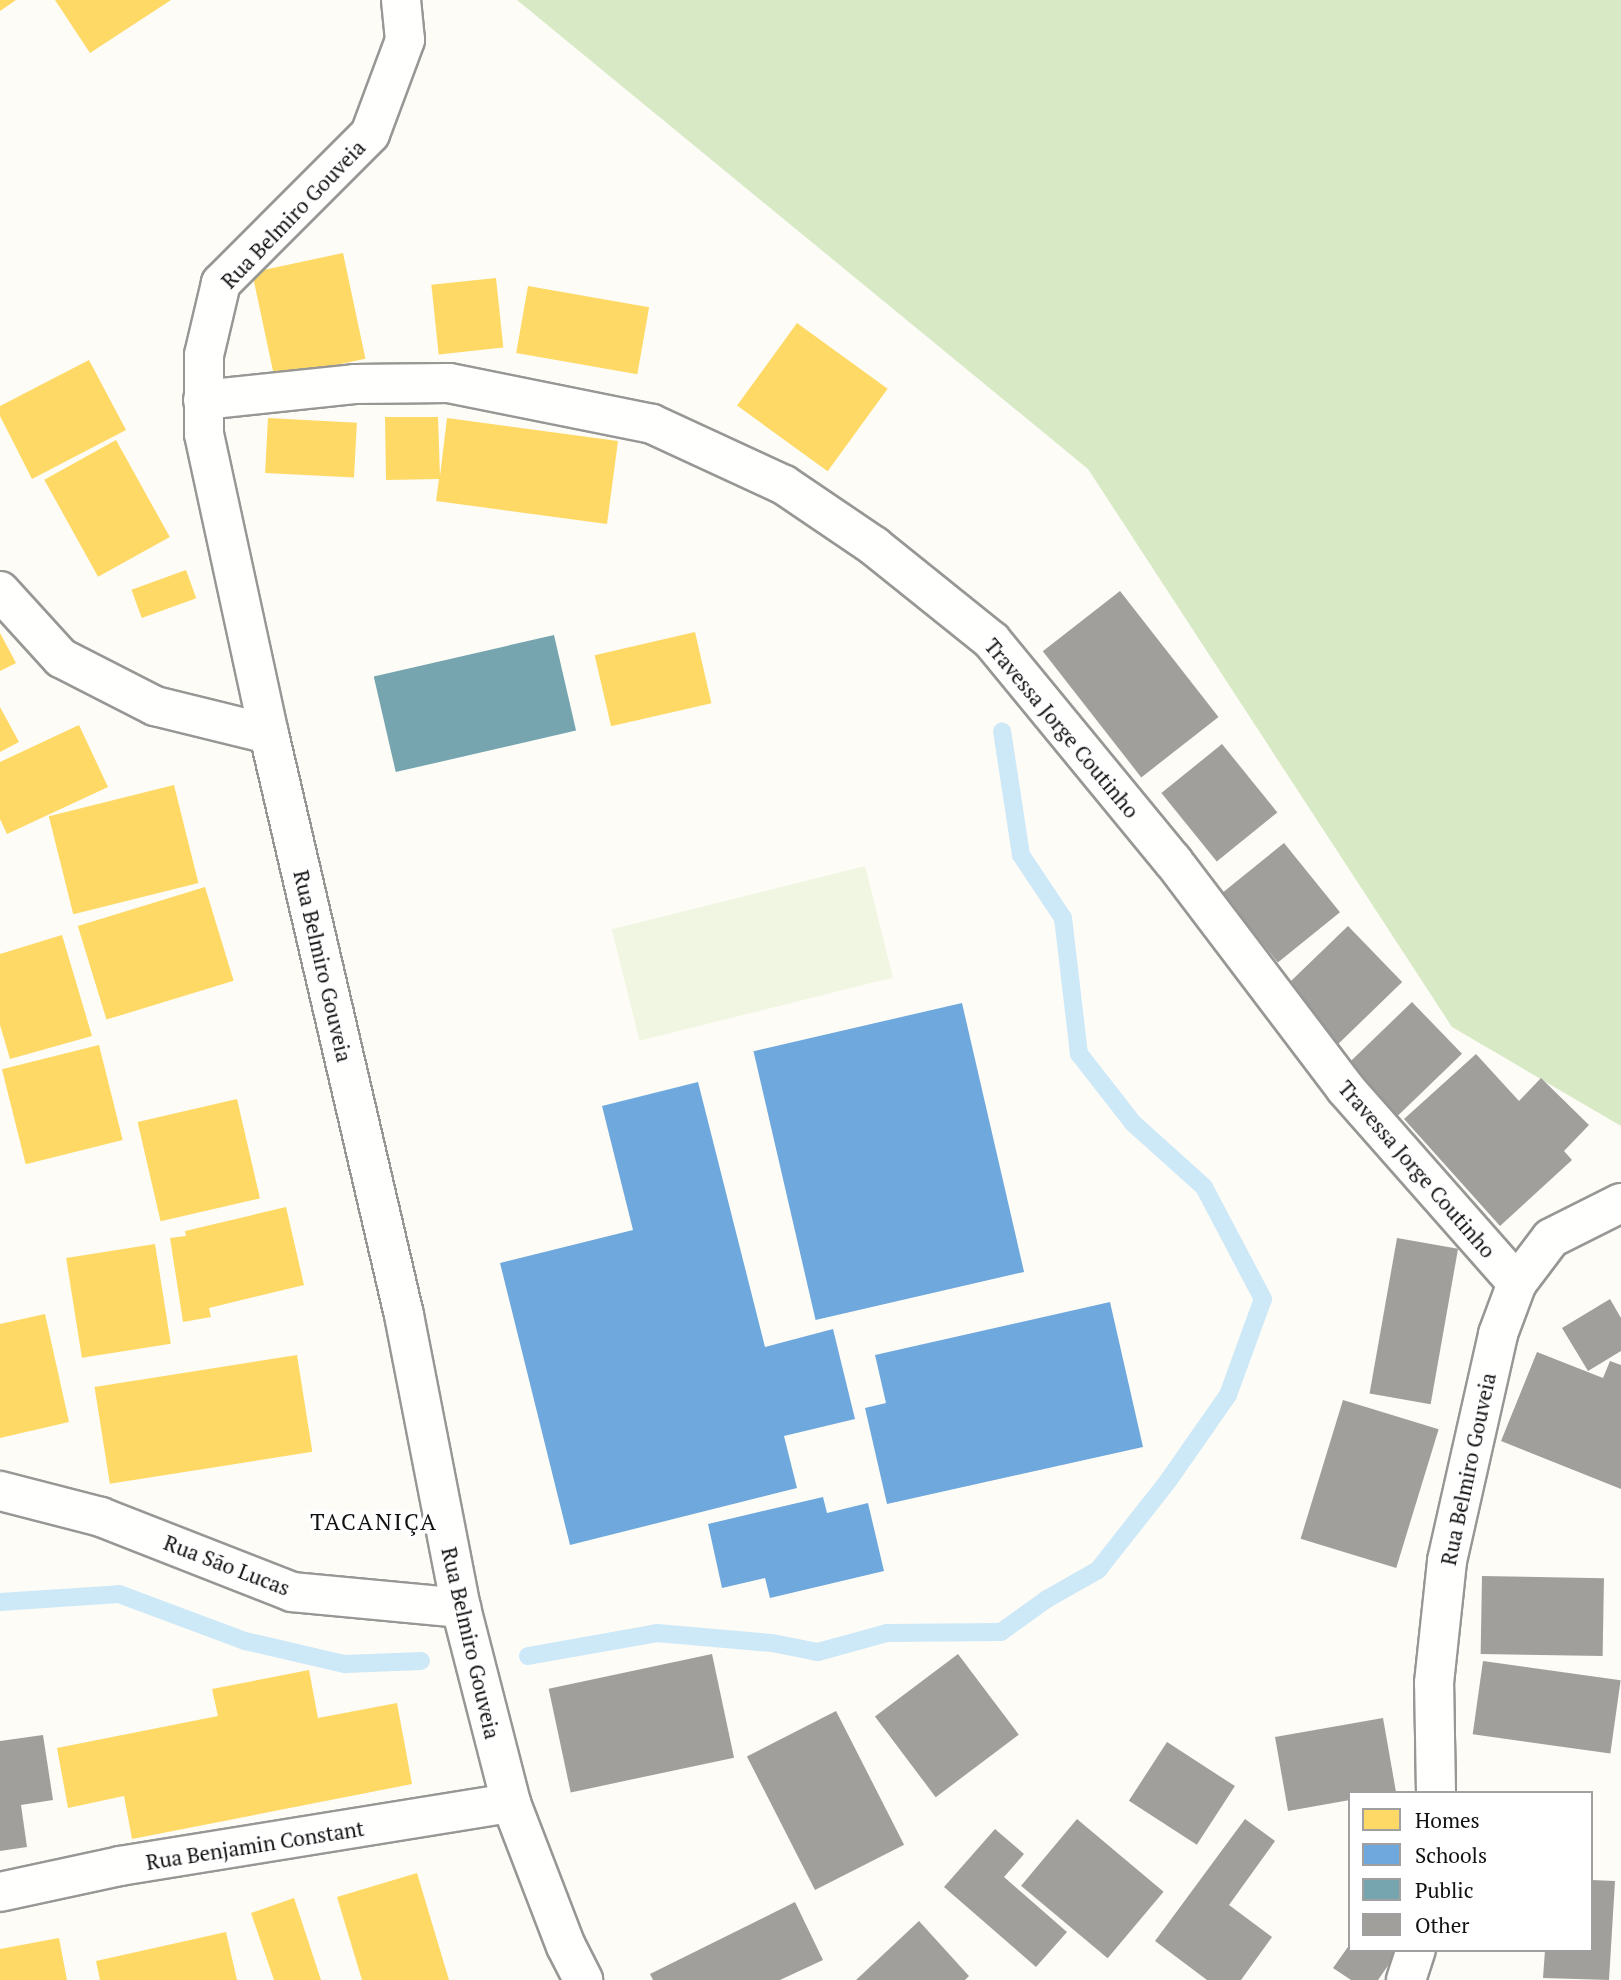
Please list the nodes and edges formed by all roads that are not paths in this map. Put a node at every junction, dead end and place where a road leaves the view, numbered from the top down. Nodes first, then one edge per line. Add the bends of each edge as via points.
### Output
1 (401, 0) edge
2 (203, 400) junction
3 (0, 591) edge
4 (269, 734) junction
5 (1621, 1203) edge
6 (1517, 1283) junction
7 (0, 1491) edge
8 (461, 1608) junction
9 (1436, 1791) edge
10 (512, 1803) junction
11 (0, 1892) edge
12 (1415, 1952) edge
13 (583, 1980) edge
14 (1406, 1980) edge

1 - 2 street, Rua Belmiro Gouveia via 405,40 370,134 221,283 204,355
2 - 4 street, Rua Belmiro Gouveia via 204,434
2 - 6 street, Travessa Jorge Coutinho via 354,384 449,383 652,424 795,492 874,546 992,641 1173,861 1345,1088
3 - 4 street via 61,658 155,706
4 - 8 street, Rua Belmiro Gouveia via 404,1315
5 - 6 street, Rua Belmiro Gouveia via 1551,1238
6 - 9 street, Rua Belmiro Gouveia via 1498,1334 1447,1561 1434,1683
7 - 8 street, Rua São Lucas via 101,1517 292,1592
8 - 10 street, Rua Belmiro Gouveia
10 - 11 street, Rua Benjamin Constant via 120,1867
10 - 13 street, Rua Belmiro Gouveia
12 - 14 street

